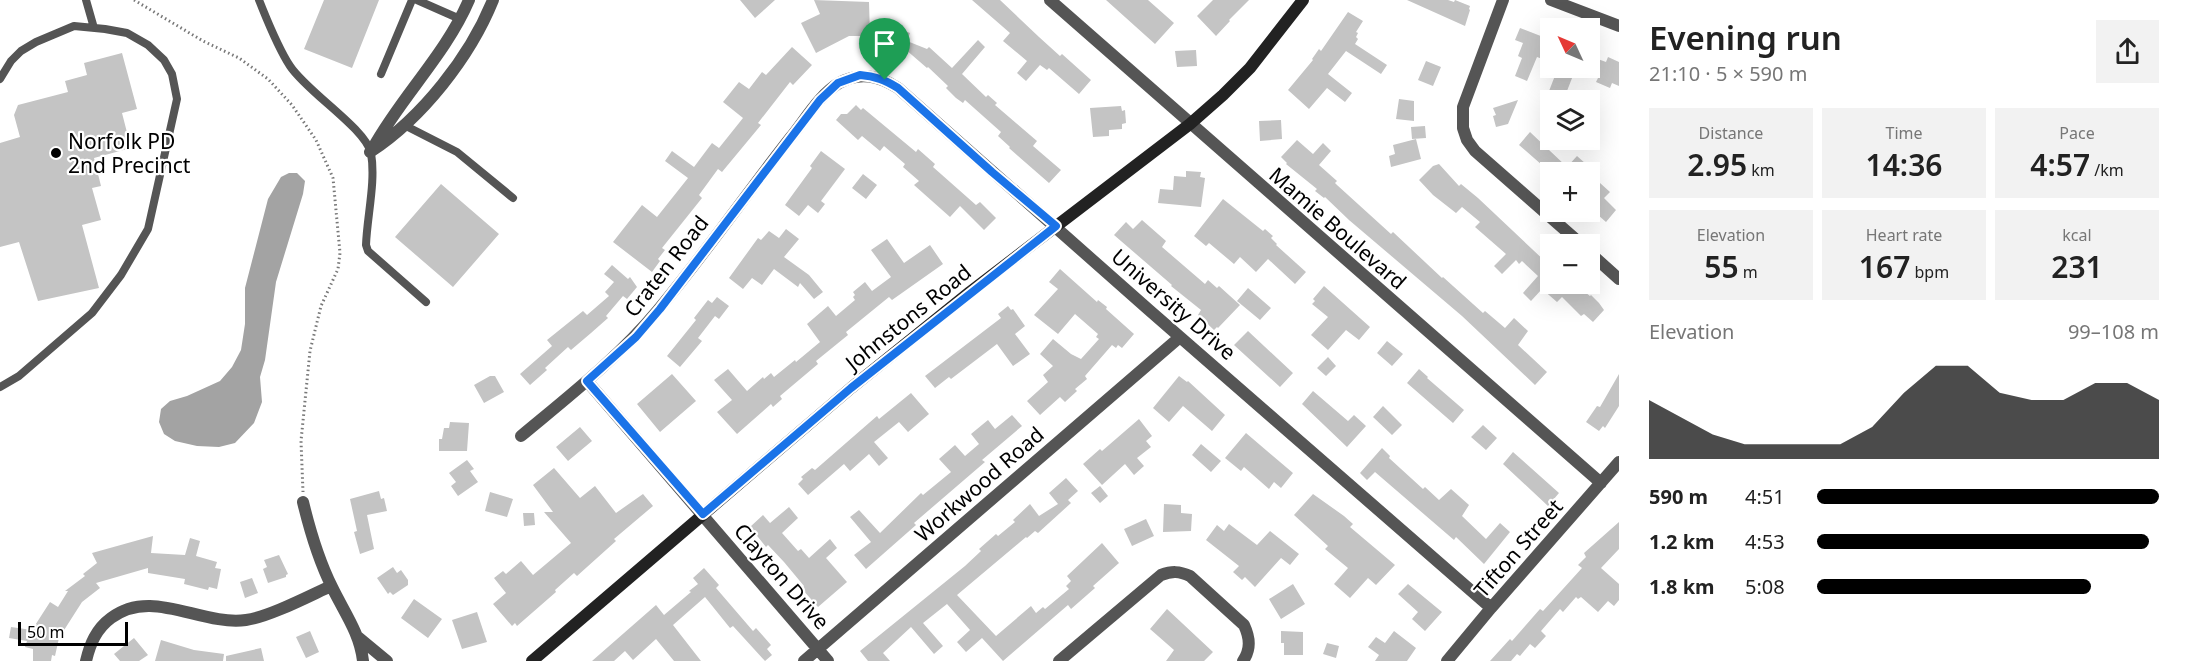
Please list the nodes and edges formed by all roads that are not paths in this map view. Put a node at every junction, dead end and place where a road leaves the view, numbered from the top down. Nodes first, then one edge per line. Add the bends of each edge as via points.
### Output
1 (86, 0) edge
2 (259, 0) edge
3 (412, 0) edge
4 (417, 0) edge
5 (469, 0) edge
6 (493, 0) edge
7 (1050, 0) edge
8 (1303, 0) edge
9 (1503, 0) edge
10 (1551, 0) edge
11 (460, 19) junction
12 (1619, 26) edge
13 (94, 28) junction
14 (381, 75) dead end
15 (0, 79) edge
16 (820, 100) joint
17 (1190, 124) junction
18 (405, 126) junction
19 (370, 152) junction
20 (513, 198) dead end
21 (1056, 226) junction
22 (1569, 234) edge
23 (1600, 262) edge
24 (1619, 279) edge
25 (426, 302) dead end
26 (1180, 337) junction
27 (587, 381) junction
28 (0, 387) edge
29 (521, 436) dead end
30 (1619, 462) edge
31 (1601, 483) junction
32 (303, 502) road end
33 (703, 514) junction
34 (332, 586) junction
35 (1491, 608) junction
36 (357, 636) junction
37 (818, 649) junction
38 (86, 661) edge
39 (363, 661) edge
40 (387, 661) edge
41 (532, 661) edge
42 (804, 661) edge
43 (828, 661) edge
44 (1059, 661) edge
45 (1243, 661) edge
46 (1447, 661) edge

1 - 13 lane
2 - 19 lane via 291,67 354,127
3 - 14 lane
4 - 11 lane
5 - 11 street
6 - 18 street via 464,54
7 - 17 street, Mamie Boulevard
8 - 17 street, Johnstons Road via 1250,68
9 - 22 street via 1463,106 1462,128 1474,151
10 - 12 street
11 - 19 street
13 - 15 lane via 74,26 36,42 21,51
13 - 28 lane via 127,33 148,45 172,74 177,99 148,229 93,313 19,376
16 - 21 street, University Drive via 848,79 866,76 885,80
16 - 27 street, Craten Road via 660,309 636,337
17 - 21 street, Johnstons Road
17 - 31 street, Mamie Boulevard
18 - 19 street
18 - 20 lane via 457,152
19 - 25 lane via 368,251
21 - 26 street, University Drive
21 - 33 street, Johnstons Road via 851,388
23 - 24 street
26 - 35 street, University Drive
26 - 37 street, Workwood Road
27 - 29 street, Craten Road
27 - 33 street, Clayton Drive
30 - 31 street, Tifton Street
31 - 35 street, Tifton Street
32 - 34 street
33 - 37 street, Clayton Drive
33 - 41 street, Johnstons Road
34 - 36 street
34 - 38 street via 247,620 231,621 168,608 129,608 105,623 95,635
35 - 46 street, Tifton Street
36 - 39 street
36 - 40 street
37 - 42 street, Workwood Road
37 - 43 street, Clayton Drive
44 - 45 street via 1161,575 1171,572 1190,576 1244,625 1249,645

